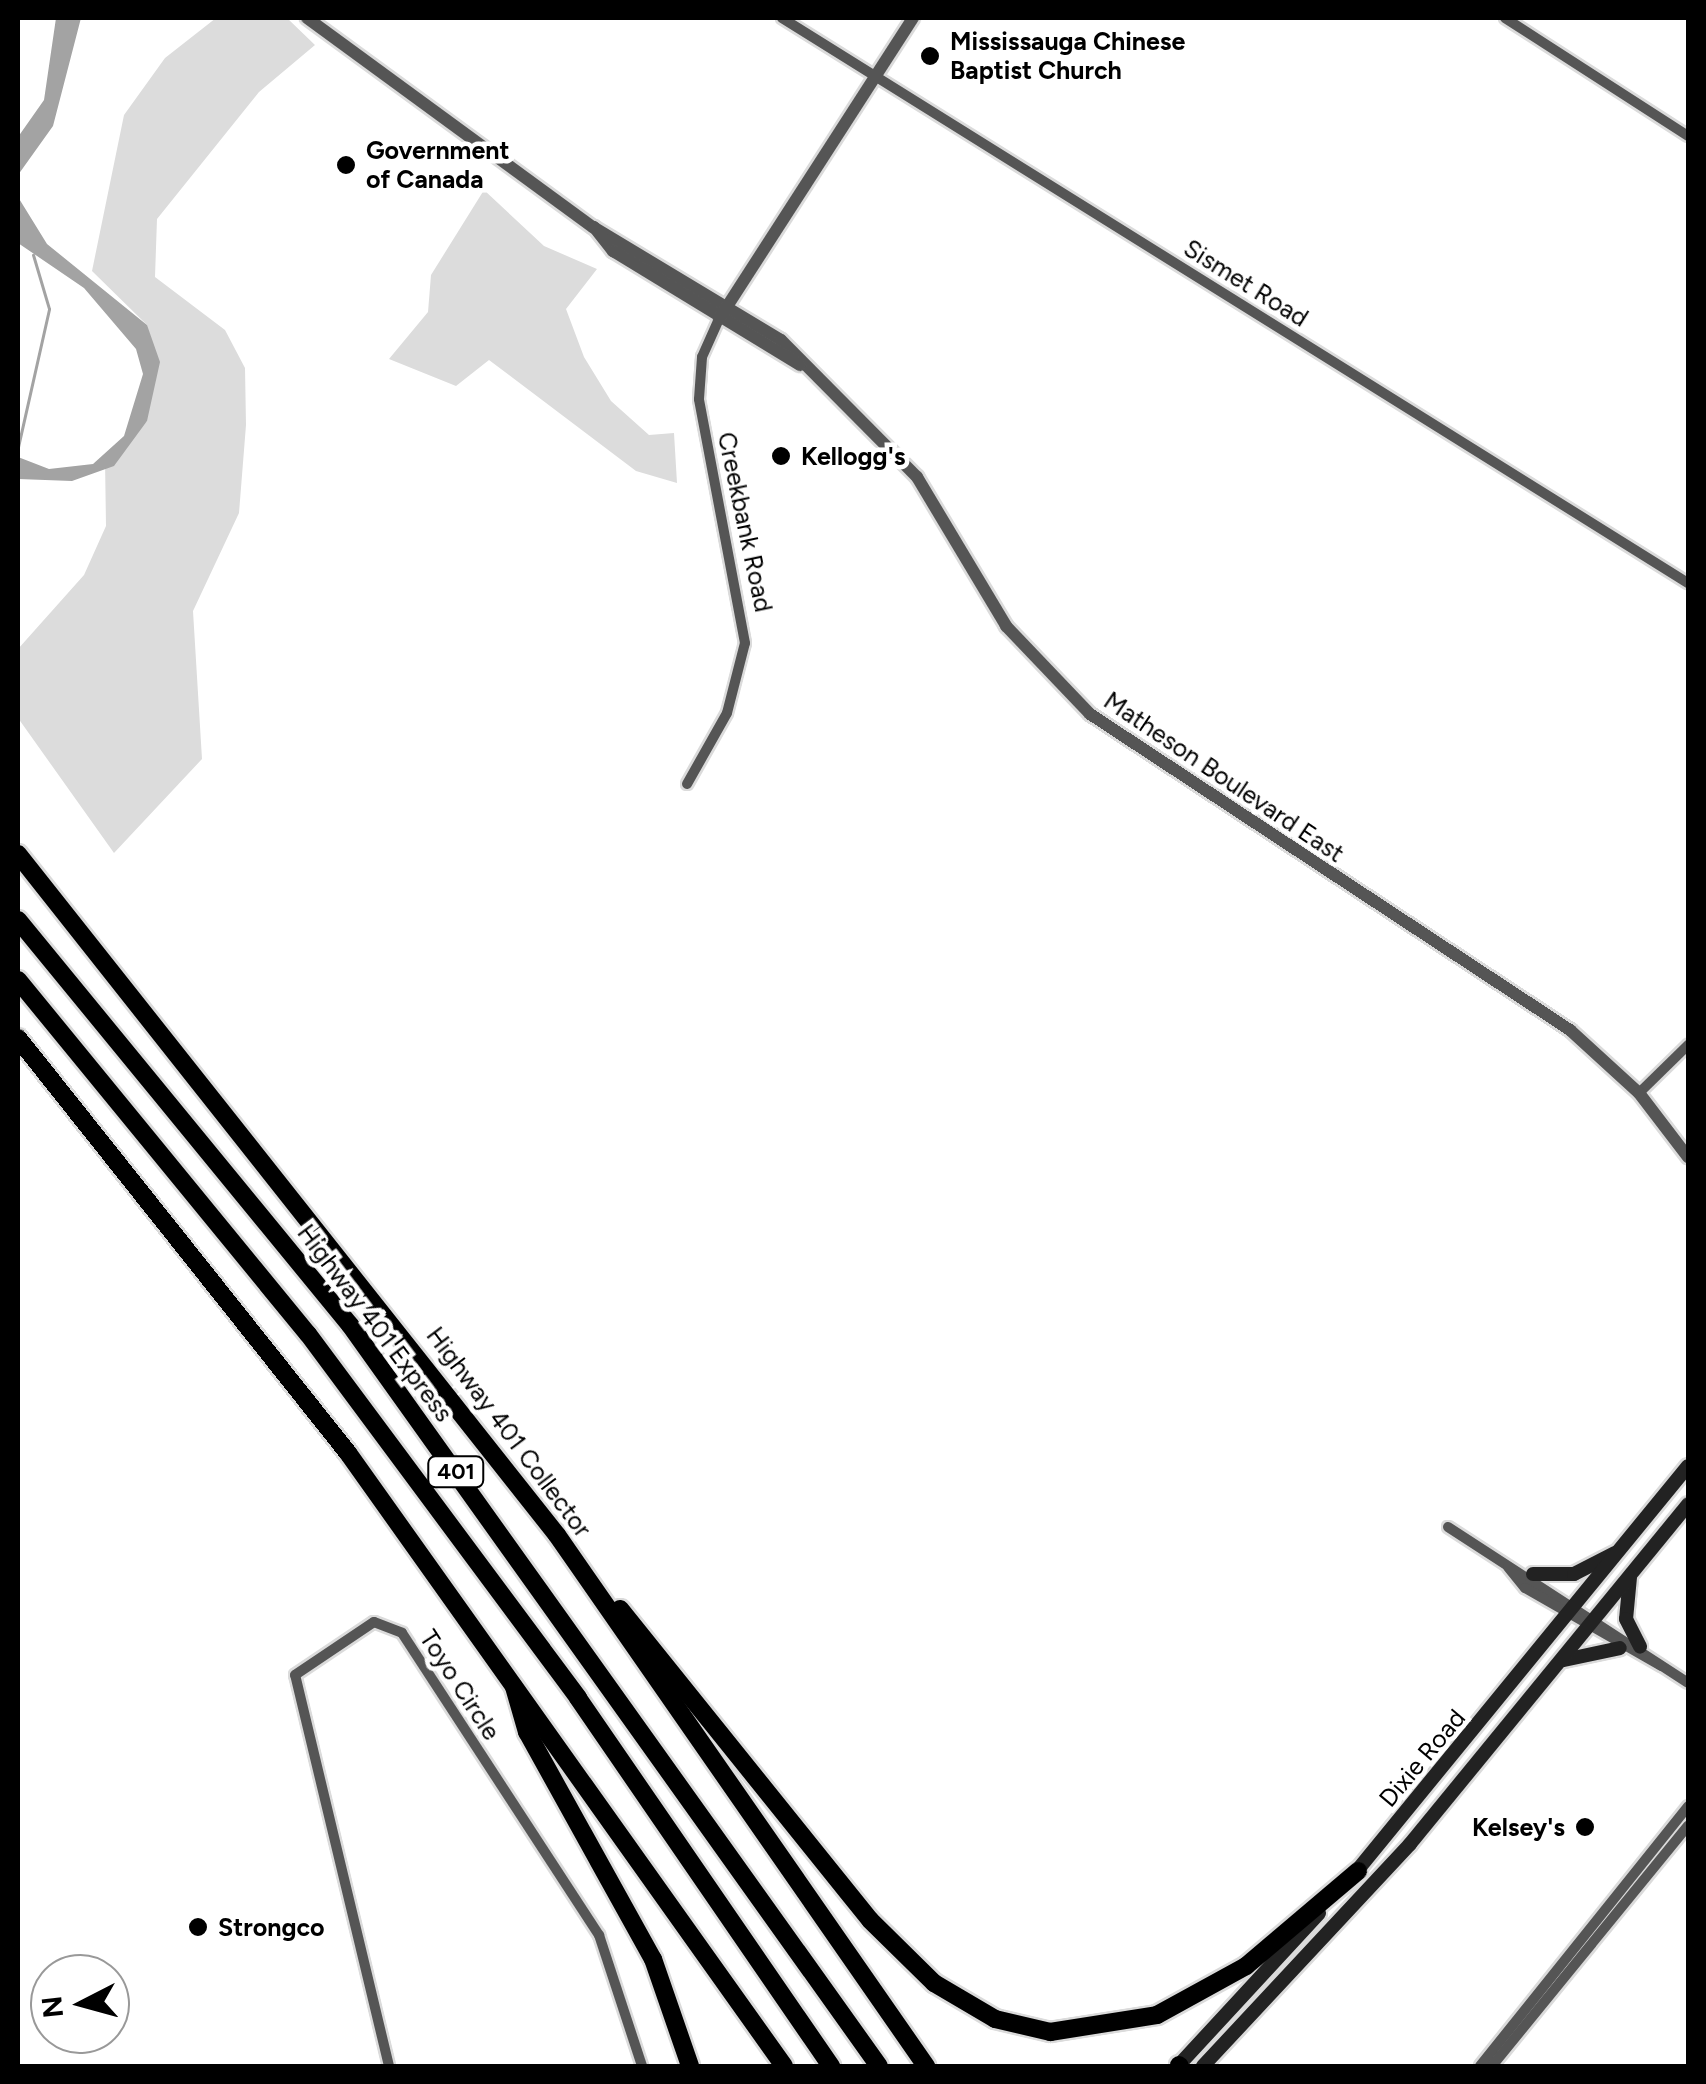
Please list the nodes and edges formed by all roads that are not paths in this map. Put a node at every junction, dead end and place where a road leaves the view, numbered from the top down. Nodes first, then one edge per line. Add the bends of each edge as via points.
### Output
1 (307, 18) edge
2 (782, 18) edge
3 (912, 18) edge
4 (1505, 18) edge
5 (877, 72) junction
6 (1688, 136) edge
7 (593, 227) junction
8 (728, 304) junction
9 (719, 319) junction
10 (802, 366) junction
11 (1688, 582) edge
12 (688, 784) dead end
13 (18, 854) edge
14 (18, 920) edge
15 (18, 980) edge
16 (18, 1038) edge
17 (1688, 1044) edge
18 (1639, 1092) junction
19 (1688, 1158) edge
20 (1688, 1466) edge
21 (1688, 1504) edge
22 (1448, 1527) dead end
23 (557, 1535) junction
24 (1624, 1546) junction
25 (1508, 1566) junction
26 (1533, 1574) junction
27 (1631, 1574) junction
28 (1574, 1611) junction
29 (1592, 1623) junction
30 (1640, 1647) junction
31 (1620, 1648) junction
32 (1559, 1662) junction
33 (1661, 1666) junction
34 (511, 1677) junction
35 (1688, 1683) edge
36 (1688, 1806) edge
37 (1688, 1826) edge
38 (1358, 1870) junction
39 (389, 2066) edge
40 (642, 2066) edge
41 (690, 2066) edge
42 (784, 2066) edge
43 (831, 2066) edge
44 (879, 2066) edge
45 (926, 2066) edge
46 (1179, 2066) edge
47 (1202, 2066) edge
48 (1480, 2066) edge
49 (1492, 2066) edge

1 - 7 street, Matheson Boulevard East
2 - 5 street, Sismet Road
3 - 5 street, Creekbank Road
4 - 6 street
5 - 8 street, Creekbank Road
5 - 11 street, Sismet Road
7 - 8 street, Matheson Boulevard East
7 - 9 street, Matheson Boulevard East via 613,251
8 - 9 street, Creekbank Road
8 - 10 street, Matheson Boulevard East
9 - 10 street, Matheson Boulevard East
9 - 12 street, Creekbank Road via 702,357 699,399 745,643 727,713
10 - 18 street, Matheson Boulevard East via 917,477 1006,626 1090,714 1555,1020
13 - 23 highway, Highway 401 Collector / 401
14 - 44 highway, Highway 401 Express / 401 via 350,1326
15 - 43 highway, 401 via 308,1334 578,1698
16 - 34 highway via 208,1271
17 - 18 street
18 - 19 street, Matheson Boulevard East
20 - 24 main road, Dixie Road
21 - 27 main road, Dixie Road
22 - 25 street
23 - 38 highway via 870,1920 934,1983 995,2019 1050,2032 1157,2015 1246,1966
23 - 45 highway, Highway 401 Collector / 401
24 - 26 main road via 1574,1574
24 - 28 main road, Dixie Road
25 - 26 street
25 - 28 street
26 - 28 street
27 - 29 main road, Dixie Road
27 - 30 main road via 1626,1618
28 - 29 street
28 - 38 main road, Dixie Road
29 - 30 street
29 - 31 street
29 - 32 main road, Dixie Road
30 - 33 street
31 - 32 main road
31 - 33 street
32 - 47 main road, Dixie Road via 1410,1844
33 - 35 street
34 - 41 highway via 527,1732 653,1959
34 - 42 highway
36 - 48 street
37 - 49 street
38 - 46 main road, Dixie Road
39 - 40 street, Toyo Circle via 295,1675 374,1622 402,1633 600,1936

